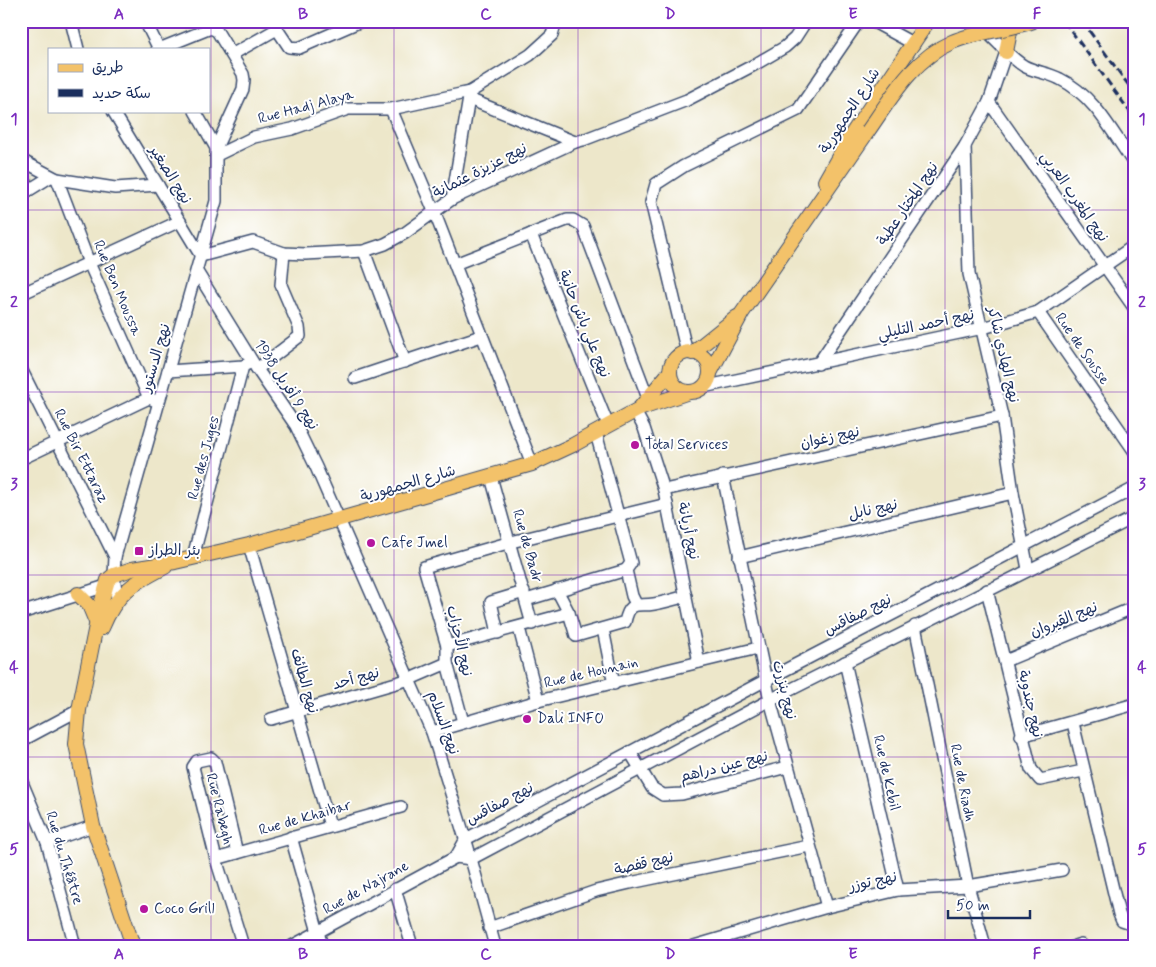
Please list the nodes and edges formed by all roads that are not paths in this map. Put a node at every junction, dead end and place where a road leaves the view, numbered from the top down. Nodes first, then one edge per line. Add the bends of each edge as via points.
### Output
1 (71, 21) edge
2 (145, 21) edge
3 (361, 21) edge
4 (556, 21) edge
5 (806, 21) edge
6 (859, 21) edge
7 (872, 21) edge
8 (928, 21) edge
9 (972, 21) edge
10 (1012, 21) edge
11 (1034, 21) edge
12 (277, 25) edge
13 (914, 44) junction
14 (78, 48) edge
15 (158, 48) edge
16 (161, 48) edge
17 (1006, 52) junction
18 (232, 54) junction
19 (470, 96) junction
20 (988, 102) junction
21 (390, 109) junction
22 (114, 112) edge
23 (196, 112) edge
24 (574, 142) junction
25 (965, 146) junction
26 (217, 152) junction
27 (21, 160) edge
28 (1135, 165) edge
29 (54, 178) junction
30 (158, 185) junction
31 (21, 195) edge
32 (452, 199) junction
33 (434, 211) junction
34 (180, 221) junction
35 (805, 222) junction
36 (531, 234) junction
37 (1135, 245) edge
38 (364, 251) junction
39 (284, 252) junction
40 (201, 256) junction
41 (89, 263) junction
42 (455, 264) junction
43 (1104, 266) junction
44 (197, 272) junction
45 (21, 294) edge
46 (1135, 309) edge
47 (1038, 312) junction
48 (742, 313) junction
49 (983, 328) junction
50 (481, 336) junction
51 (690, 353) junction
52 (405, 362) junction
53 (818, 364) junction
54 (251, 366) junction
55 (21, 368) edge
56 (168, 371) junction
57 (670, 372) junction
58 (710, 373) junction
59 (355, 378) dead end
60 (703, 387) junction
61 (689, 392) junction
62 (153, 400) junction
63 (641, 406) junction
64 (1002, 416) junction
65 (608, 425) junction
66 (596, 433) junction
67 (57, 443) junction
68 (1135, 452) edge
69 (21, 459) edge
70 (532, 464) junction
71 (724, 476) junction
72 (491, 477) junction
73 (1135, 488) edge
74 (664, 490) junction
75 (1013, 493) junction
76 (666, 504) junction
77 (618, 517) junction
78 (1135, 517) edge
79 (338, 520) junction
80 (511, 542) junction
81 (249, 546) junction
82 (1024, 548) junction
83 (115, 557) junction
84 (193, 557) junction
85 (740, 557) junction
86 (175, 562) junction
87 (1028, 569) junction
88 (626, 570) junction
89 (110, 580) junction
90 (558, 590) junction
91 (987, 590) junction
92 (78, 594) junction
93 (525, 596) junction
94 (686, 596) junction
95 (117, 598) junction
96 (636, 604) junction
97 (1135, 607) edge
98 (21, 613) edge
99 (569, 614) junction
100 (96, 624) junction
101 (532, 624) junction
102 (915, 626) junction
103 (519, 628) junction
104 (603, 629) junction
105 (498, 633) junction
106 (447, 646) junction
107 (93, 647) junction
108 (758, 648) junction
109 (1005, 660) junction
110 (699, 662) junction
111 (845, 662) junction
112 (447, 663) junction
113 (410, 679) junction
114 (766, 680) junction
115 (614, 684) junction
116 (770, 700) junction
117 (538, 702) junction
118 (1135, 704) edge
119 (79, 710) junction
120 (298, 712) junction
121 (271, 719) dead end
122 (464, 722) junction
123 (1073, 723) junction
124 (432, 732) junction
125 (1021, 736) junction
126 (21, 741) edge
127 (630, 752) junction
128 (787, 767) junction
129 (640, 770) junction
130 (1083, 771) junction
131 (21, 780) edge
132 (401, 807) dead end
133 (93, 826) junction
134 (330, 826) junction
135 (291, 837) junction
136 (466, 839) junction
137 (47, 842) junction
138 (809, 846) junction
139 (237, 853) junction
140 (456, 857) junction
141 (216, 859) junction
142 (471, 859) junction
143 (1062, 870) dead end
144 (968, 886) junction
145 (395, 889) junction
146 (898, 890) junction
147 (827, 908) junction
148 (1135, 921) edge
149 (489, 928) junction
150 (318, 932) junction
151 (75, 946) edge
152 (133, 946) edge
153 (243, 946) edge
154 (292, 946) edge
155 (322, 946) edge
156 (412, 946) edge
157 (495, 946) edge
158 (694, 946) edge
159 (985, 946) edge

1 - 14 street
2 - 15 street
3 - 12 street via 299,48 289,47
4 - 19 street, Rue Hadj Alaya via 552,36
5 - 24 street, نهج عزيزة عثمانة via 795,38 746,70 687,100
6 - 51 street via 798,110 684,166 656,184 651,202
7 - 13 street
8 - 13 main road, شارع الجمهورية
9 - 17 street
10 - 17 main road
11 - 35 main road, bridge via 952,42 909,73
12 - 18 street
13 - 35 main road, شارع الجمهورية via 835,161
16 - 18 street via 210,28 218,31
17 - 20 street, نهج المختار عطية
17 - 28 street via 1025,66 1060,78 1088,98
18 - 26 street via 243,74 243,89
19 - 21 street, Rue Hadj Alaya
19 - 24 street
19 - 32 street
20 - 25 street, نهج المختار عطية
20 - 43 street, نهج المغرب العربي
21 - 26 street, Rue Hadj Alaya via 348,109 292,130 254,137
21 - 33 street
22 - 30 street, نهج الصغير
23 - 26 street
24 - 32 street, نهج عزيزة عثمانة
25 - 49 street, نهج الهادي شاكر via 967,262
25 - 53 street, نهج المختار عطية
26 - 40 street, نهج الدستور via 216,201
27 - 29 street
29 - 30 street via 115,188
29 - 31 street
29 - 41 street, Rue Ben Moussa
30 - 34 street, نهج الصغير
32 - 33 street, نهج عزيزة عثمانة
33 - 38 street, نهج عزيزة عثمانة via 405,232
33 - 42 street
34 - 40 street, نهج الصغير
34 - 41 street
35 - 48 main road
36 - 42 street, نهج أريانة
36 - 63 street, نهج أريانة via 566,220 583,226
36 - 65 street, نهج علي باش حانبة
37 - 43 street, نهج أحمد التليلي
38 - 39 street, نهج عزيزة عثمانة via 332,254
38 - 52 street
39 - 40 street, نهج عزيزة عثمانة via 253,242
39 - 54 street via 281,285 300,336
40 - 44 street, نهج الدستور
41 - 45 street
41 - 62 street, Rue Ben Moussa
42 - 50 street
43 - 46 street, نهج المغرب العربي
43 - 47 street, نهج أحمد التليلي
44 - 54 street, نهج 9 أفريل 1938
44 - 56 street, نهج الدستور
47 - 49 street, نهج أحمد التليلي
47 - 68 street, Rue de Sousse
48 - 51 main road
48 - 58 main road
49 - 53 street, نهج أحمد التليلي
49 - 64 street, نهج الهادي شاكر
50 - 52 street
50 - 70 street
51 - 57 main road via 674,361
51 - 58 main road via 707,362
52 - 59 street
53 - 60 street, نهج أحمد التليلي
54 - 56 street
54 - 79 street, نهج 9 أفريل 1938 via 301,435
54 - 84 street, Rue des Juges
55 - 67 street, Rue Bir Ettaraz
56 - 62 street, نهج الدستور
57 - 61 main road via 673,383
57 - 63 main road
58 - 60 main road
60 - 61 main road
61 - 63 main road
62 - 67 street
62 - 83 street, نهج الدستور
63 - 65 main road, شارع الجمهورية
63 - 74 street, نهج أريانة via 644,428
64 - 71 street, نهج زغوان
64 - 75 street, نهج الهادي شاكر
65 - 66 main road, شارع الجمهورية
66 - 70 main road, شارع الجمهورية
66 - 77 street
67 - 69 street
67 - 83 street, Rue Bir Ettaraz
70 - 72 main road, شارع الجمهورية
71 - 74 street, نهج زغوان
71 - 85 street, نهج بنزرت
72 - 79 main road, شارع الجمهورية
72 - 80 street, Rue de Badr
73 - 82 street, نهج صفاقس
74 - 76 street, نهج أريانة
75 - 82 street, نهج الهادي شاكر
75 - 85 street, نهج نابل
76 - 77 street
76 - 94 street, نهج أريانة
77 - 80 street
77 - 88 street via 631,562
78 - 87 street
79 - 81 main road, شارع الجمهورية
79 - 113 street, نهج السلام
80 - 93 street, Rue de Badr
80 - 106 street, نهج الأحزاب via 424,567
81 - 84 main road, شارع الجمهورية
81 - 120 street, نهج الطائف
82 - 87 street, نهج الهادي شاكر
82 - 114 street, نهج صفاقس
83 - 89 street, نهج الدستور
84 - 86 main road, شارع الجمهورية
85 - 108 street, نهج بنزرت
86 - 89 main road via 132,569
86 - 95 main road via 136,583
87 - 91 street
88 - 90 street
88 - 96 street
89 - 92 street
89 - 95 street, نهج الدستور
89 - 100 main road
90 - 93 street
90 - 99 street
91 - 102 street
91 - 109 street, نهج جندوبة
92 - 98 street
92 - 100 main road via 89,605
93 - 101 street, Rue de Badr
93 - 105 street via 491,602
94 - 96 street via 651,605
94 - 110 street, نهج أريانة
95 - 107 main road
96 - 104 street via 627,611 625,622
97 - 109 street, نهج القيروان
99 - 101 street
99 - 104 street via 576,636
100 - 107 main road
101 - 103 street
102 - 111 street
102 - 144 street, Rue de Riadh
103 - 105 street
103 - 117 street
104 - 115 street
105 - 106 street
106 - 112 street, نهج الأحزاب
107 - 119 main road
108 - 110 street, Rue de Hounain
108 - 114 street, نهج بنزرت
109 - 125 street, نهج جندوبة
110 - 115 street, Rue de Hounain
111 - 116 street
111 - 146 street, Rue de Kebil
112 - 113 street, نهج أحد
112 - 122 street, نهج الأحزاب
113 - 120 street, نهج أحد
113 - 124 street, نهج السلام
114 - 116 street, نهج بنزرت
114 - 127 street, نهج صفاقس
115 - 117 street, Rue de Hounain
116 - 128 street, نهج بنزرت
116 - 129 street
117 - 122 street, Rue de Hounain
118 - 123 street
119 - 126 street
119 - 133 main road via 76,744
120 - 121 street, نهج أحد
120 - 134 street, نهج الطائف
122 - 124 street, Rue de Hounain
123 - 125 street
123 - 130 street
124 - 136 street, نهج السلام
125 - 130 street, نهج جندوبة via 1030,769 1037,778 1044,780
127 - 129 street, نهج عين دراهم
127 - 136 street, نهج صفاقس
128 - 129 street, نهج عين دراهم via 670,796 656,792
128 - 138 street, نهج بنزرت
129 - 142 street
130 - 148 street via 1119,914 1122,921
131 - 137 street, Rue du Théâtre
132 - 134 street, Rue de Khaibar
133 - 137 street
133 - 152 main road
134 - 135 street, Rue de Khaibar
135 - 139 street, Rue de Khaibar
135 - 150 street
136 - 140 street, نهج صفاقس
136 - 142 street, نهج السلام
137 - 151 street, Rue du Théâtre
138 - 147 street, نهج بنزرت
138 - 149 street, نهج قفصة via 621,885
139 - 141 street, Rue de Khaibar
139 - 141 street, Rue Rabegh via 215,762 211,758 197,762 193,767
140 - 142 street
140 - 145 street, Rue de Najrane
141 - 153 street, Rue Rabegh
142 - 149 street, نهج السلام
143 - 144 street, نهج توزر
144 - 146 street, نهج توزر
144 - 159 street, Rue de Riadh
145 - 150 street, Rue de Najrane
145 - 156 street
146 - 147 street, نهج توزر
147 - 158 street, نهج توزر
149 - 157 street, نهج السلام
150 - 154 street, Rue de Najrane
150 - 155 street

